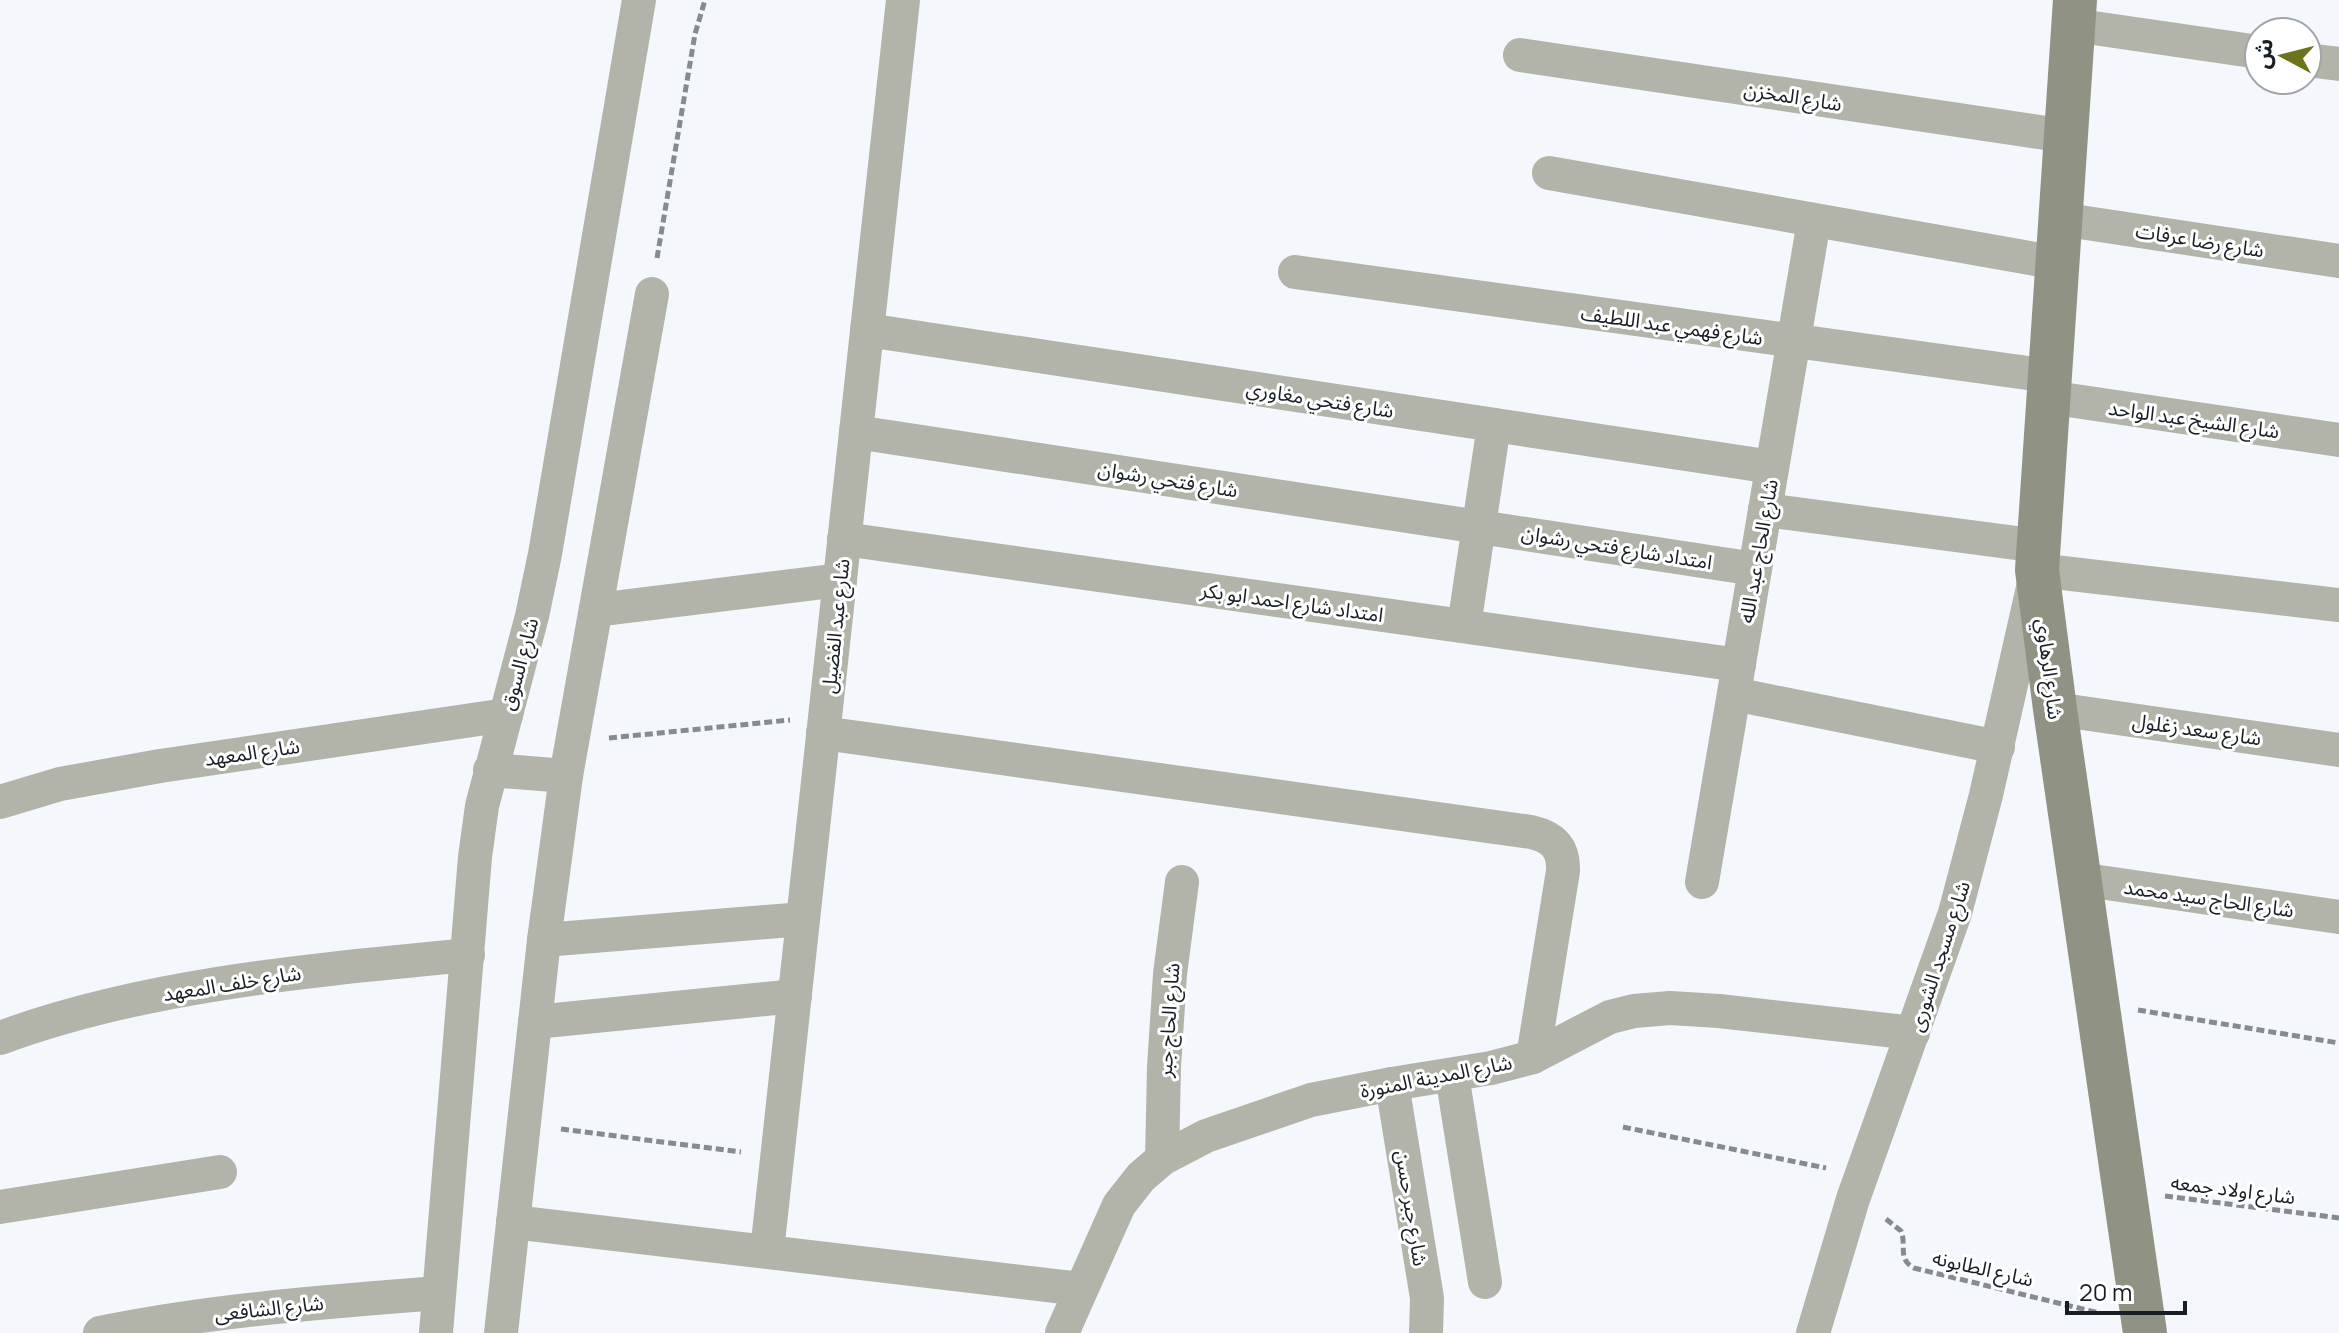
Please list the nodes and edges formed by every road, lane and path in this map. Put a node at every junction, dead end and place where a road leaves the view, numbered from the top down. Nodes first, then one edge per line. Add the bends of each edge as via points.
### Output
1 (639, 0) edge
2 (705, 0) edge
3 (903, 0) edge
4 (2068, 7) edge
5 (2243, 48) edge
6 (1520, 55) dead end
7 (2066, 136) junction
8 (1549, 173) dead end
9 (2060, 219) junction
10 (1814, 221) junction
11 (2339, 261) edge
12 (2058, 263) junction
13 (1295, 272) dead end
14 (652, 294) joint
15 (867, 330) junction
16 (1793, 342) junction
17 (2049, 387) junction
18 (1494, 425) junction
19 (856, 432) junction
20 (2339, 440) edge
21 (1772, 467) junction
22 (1765, 510) junction
23 (1479, 526) junction
24 (844, 539) junction
25 (2038, 558) junction
26 (1755, 569) junction
27 (840, 580) junction
28 (2339, 605) edge
29 (596, 610) junction
30 (1464, 626) junction
31 (1736, 679) junction
32 (2055, 709) junction
33 (506, 715) junction
34 (824, 725) junction
35 (572, 742) junction
36 (1998, 747) junction
37 (2339, 750) edge
38 (490, 770) junction
39 (566, 776) junction
40 (0, 802) edge
41 (2079, 879) junction
42 (1182, 882) dead end
43 (1702, 882) dead end
44 (2339, 917) edge
45 (803, 919) junction
46 (544, 940) junction
47 (468, 955) junction
48 (795, 996) junction
49 (2097, 1003) junction
50 (535, 1022) junction
51 (1913, 1033) junction
52 (0, 1038) edge
53 (2339, 1043) edge
54 (1533, 1057) junction
55 (1452, 1075) junction
56 (1392, 1084) junction
57 (524, 1125) junction
58 (1623, 1127) dead end
59 (777, 1157) junction
60 (1162, 1159) junction
61 (220, 1172) dead end
62 (1857, 1187) junction
63 (2124, 1191) junction
64 (0, 1207) edge
65 (2339, 1218) edge
66 (513, 1222) junction
67 (767, 1251) junction
68 (1485, 1282) dead end
69 (1081, 1289) junction
70 (439, 1293) junction
71 (2144, 1328) edge
72 (100, 1333) edge
73 (436, 1333) edge
74 (501, 1333) edge
75 (1062, 1333) edge
76 (1426, 1333) edge
77 (1813, 1333) edge

1 - 33 street, شارع السوق via 545,554
2 - 14 path
3 - 15 street, شارع عبد الفضيل
4 - 5 street
4 - 7 street, شارع الرهاوي
6 - 7 street, شارع المخزن
7 - 9 street, شارع الرهاوي
8 - 10 street
9 - 11 street, شارع رضا عرفات
9 - 12 street, شارع الرهاوي
10 - 12 street
10 - 16 street, شارع الحاج عبد الله
12 - 17 street, شارع الرهاوي
13 - 16 street, شارع فهمي عبد اللطيف
14 - 29 street
15 - 18 street, شارع فتحي مغاوري
15 - 19 street, شارع عبد الفضيل
16 - 17 street, شارع فهمي عبد اللطيف
16 - 21 street, شارع الحاج عبد الله
17 - 20 street, شارع الشيخ عبد الواحد
17 - 25 street, شارع الرهاوي
18 - 21 street, شارع فتحي مغاوري
18 - 23 street
19 - 23 street, شارع فتحي رشوان
19 - 24 street, شارع عبد الفضيل
21 - 22 street, شارع الحاج عبد الله
22 - 25 street
22 - 26 street, شارع الحاج عبد الله
23 - 26 street, امتداد شارع فتحي رشوان
23 - 30 street
24 - 27 street, شارع عبد الفضيل
24 - 30 street, امتداد شارع احمد ابو بكر
25 - 28 street
25 - 32 street, شارع الرهاوي
25 - 36 street, شارع مسجد الشورى
26 - 31 street, شارع الحاج عبد الله
27 - 29 street
27 - 34 street, شارع عبد الفضيل
29 - 35 street
30 - 31 street, امتداد شارع احمد ابو بكر
31 - 36 street, امتداد شارع احمد ابو بكر
31 - 43 street, شارع الحاج عبد الله
32 - 37 street, شارع سعد زغلول
32 - 41 street, شارع الرهاوي
33 - 38 street, شارع السوق
33 - 40 street, شارع المعهد via 160,766 60,784
34 - 35 path
34 - 45 street, شارع عبد الفضيل
34 - 54 street via 1550,838 1561,852 1563,871
35 - 39 street
36 - 51 street, شارع مسجد الشورى via 1955,913
38 - 39 street
38 - 47 street, شارع السوق via 475,857
39 - 46 street
41 - 44 street, شارع الحاج سيد محمد
41 - 49 street, شارع الرهاوي
42 - 60 street, شارع الحاج جبر via 1170,974
45 - 46 street
45 - 48 street, شارع عبد الفضيل
46 - 50 street
47 - 52 street, شارع خلف المعهد via 321,969 162,994
47 - 70 street, شارع السوق
48 - 50 street
48 - 59 street, شارع عبد الفضيل
49 - 53 path
49 - 63 street, شارع الرهاوي
50 - 57 street
51 - 54 street, شارع المدينة المنورة via 1670,1008 1610,1017
51 - 62 street, شارع مسجد الشورى
54 - 55 street, شارع المدينة المنورة
55 - 56 street, شارع المدينة المنورة
55 - 68 street
56 - 60 street, شارع المدينة المنورة via 1311,1100 1206,1136
56 - 76 street, شارع جبر حسن via 1427,1298
57 - 59 path
57 - 66 street
58 - 62 path
59 - 67 street, شارع عبد الفضيل
60 - 69 street, شارع المدينة المنورة via 1119,1205
61 - 64 street
62 - 71 path, شارع الطابونه via 1898,1227 1903,1258 1914,1268
62 - 77 street, شارع مسجد الشورى
63 - 65 path, شارع اولاد جمعه
63 - 71 street, شارع الرهاوي
66 - 67 street
66 - 74 street
67 - 69 street
69 - 75 street, شارع المدينة المنورة
70 - 72 street, شارع الشافعى via 250,1309
70 - 73 street, شارع السوق

